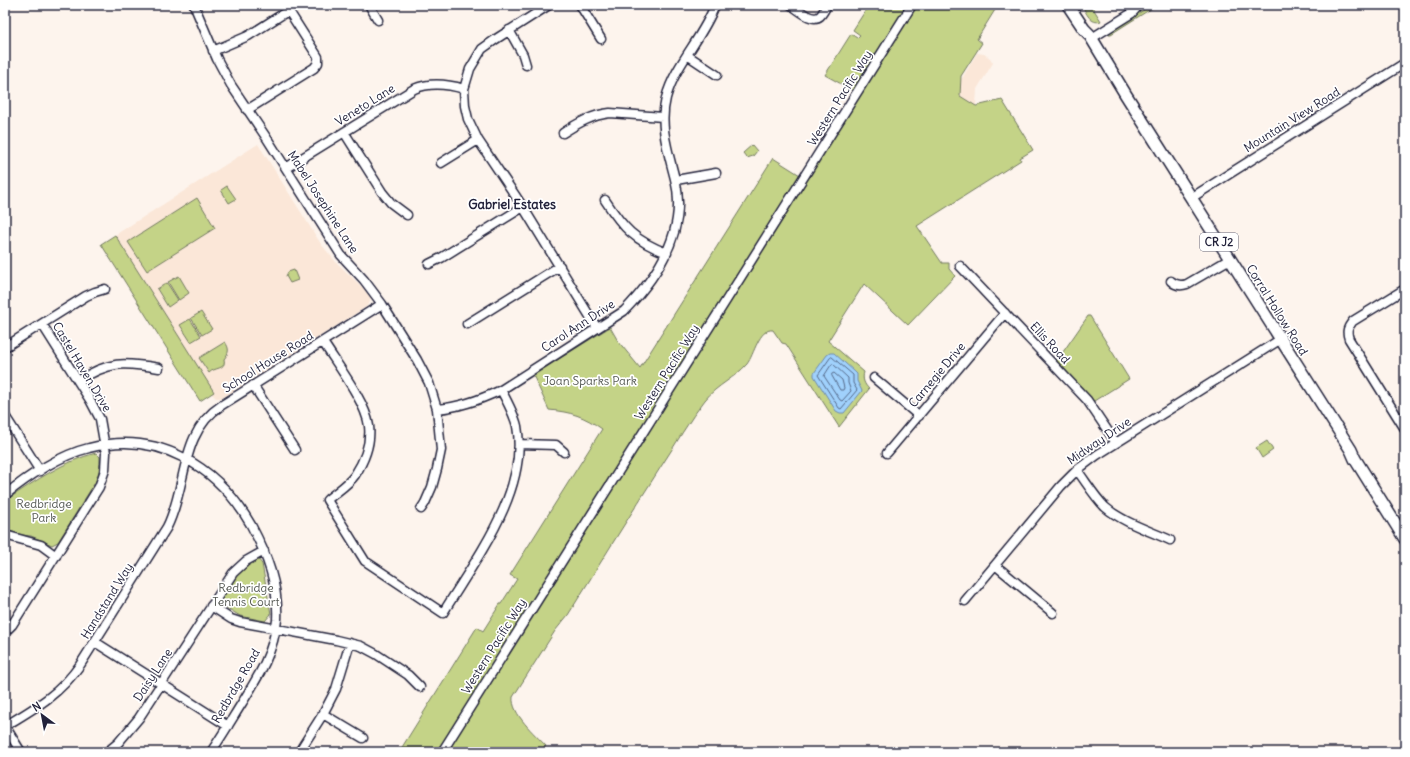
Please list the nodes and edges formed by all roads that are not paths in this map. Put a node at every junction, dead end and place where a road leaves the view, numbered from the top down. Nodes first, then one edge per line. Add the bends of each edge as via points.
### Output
1 (194, 5) edge
2 (297, 5) edge
3 (369, 5) edge
4 (549, 5) edge
5 (580, 5) edge
6 (715, 5) edge
7 (791, 5) edge
8 (827, 5) edge
9 (912, 5) edge
10 (1068, 5) edge
11 (1077, 5) edge
12 (1139, 5) edge
13 (287, 8) edge
14 (378, 20) dead end
15 (509, 30) junction
16 (1090, 36) junction
17 (601, 39) dead end
18 (213, 51) junction
19 (687, 55) junction
20 (1405, 63) edge
21 (526, 65) dead end
22 (717, 75) dead end
23 (464, 89) junction
24 (247, 110) junction
25 (663, 117) junction
26 (344, 132) junction
27 (563, 133) dead end
28 (478, 140) junction
29 (441, 163) dead end
30 (286, 168) junction
31 (716, 173) dead end
32 (676, 180) junction
33 (1191, 198) junction
34 (604, 200) dead end
35 (523, 207) junction
36 (407, 215) dead end
37 (667, 253) junction
38 (1230, 259) junction
39 (429, 264) dead end
40 (560, 266) junction
41 (960, 266) dead end
42 (1171, 281) dead end
43 (105, 289) dead end
44 (1404, 291) edge
45 (382, 304) junction
46 (1005, 313) junction
47 (42, 324) junction
48 (467, 324) dead end
49 (596, 328) junction
50 (1281, 339) junction
51 (323, 342) junction
52 (5, 347) edge
53 (159, 368) dead end
54 (874, 378) dead end
55 (78, 381) junction
56 (253, 385) junction
57 (501, 390) junction
58 (437, 410) junction
59 (5, 416) edge
60 (919, 416) junction
61 (1405, 429) edge
62 (1116, 443) junction
63 (519, 444) junction
64 (105, 445) junction
65 (295, 450) dead end
66 (564, 452) dead end
67 (887, 453) dead end
68 (186, 459) junction
69 (1077, 470) junction
70 (40, 471) junction
71 (5, 495) edge
72 (421, 509) dead end
73 (1404, 532) edge
74 (5, 535) edge
75 (1170, 540) dead end
76 (264, 551) junction
77 (56, 556) junction
78 (995, 565) junction
79 (965, 601) dead end
80 (211, 606) junction
81 (1053, 613) dead end
82 (275, 629) junction
83 (5, 632) edge
84 (95, 642) junction
85 (350, 643) junction
86 (161, 684) junction
87 (420, 687) dead end
88 (323, 714) junction
89 (5, 726) edge
90 (228, 726) junction
91 (363, 738) dead end
92 (22, 752) edge
93 (107, 752) edge
94 (212, 752) edge
95 (299, 752) edge
96 (442, 752) edge

1 - 18 street, Mabel Josephine Lane
2 - 13 street
3 - 14 street
4 - 15 street
5 - 17 street
6 - 19 street, Carol Ann Drive
7 - 8 street via 814,18 818,18
9 - 96 street, Western Pacific Way
10 - 16 main road, Corral Hollow Road / CR J2
11 - 16 main road, Corral Hollow Road / CR J2 via 1087,22
12 - 16 street via 1129,8
13 - 18 street via 248,36
13 - 24 street via 318,56 318,63
15 - 21 street
15 - 23 street via 482,49 470,69
16 - 33 main road, Corral Hollow Road / CR J2
18 - 24 street, Mabel Josephine Lane
19 - 22 street
19 - 25 street, Carol Ann Drive via 671,82
20 - 33 street, Mountain View Road
23 - 26 street, Veneto Lane via 437,84 420,86
23 - 28 street via 468,119
24 - 30 street, Mabel Josephine Lane
25 - 27 street via 601,114 588,118
25 - 32 street, Carol Ann Drive via 665,142
26 - 30 street, Veneto Lane
26 - 36 street via 382,192 391,203
28 - 29 street
28 - 35 street
30 - 45 street, Mabel Josephine Lane via 341,255
31 - 32 street
32 - 37 street, Carol Ann Drive via 677,225
33 - 38 main road, Corral Hollow Road / CR J2
34 - 37 street via 630,233
35 - 39 street
35 - 40 street
37 - 49 street, Carol Ann Drive via 640,295 624,311
38 - 42 street via 1187,284 1181,286
38 - 50 main road, Corral Hollow Road / CR J2
40 - 48 street
40 - 49 street
41 - 46 street, Ellis Road
43 - 47 street via 86,296
44 - 61 street via 1353,321 1347,334
45 - 51 street, School House Road
45 - 58 street, Mabel Josephine Lane via 429,383
46 - 60 street, Carnegie Drive
46 - 62 street, Ellis Road via 1087,400
47 - 52 street
47 - 55 street, Castel Haven Drive
49 - 57 street, Carol Ann Drive
50 - 62 street, Midway Drive
50 - 73 main road, Corral Hollow Road / CR J2 via 1351,450 1368,468
51 - 56 street, School House Road
51 - 63 street via 363,406 369,426 368,445 354,477 327,500 365,561 443,613 496,526 506,504 516,472
53 - 55 street via 118,364 98,369
54 - 60 street
55 - 64 street, Castel Haven Drive via 98,413
56 - 65 street
56 - 68 street, School House Road via 208,416 198,431
57 - 58 street, Carol Ann Drive via 470,403
57 - 63 street via 517,425
58 - 72 street, Mabel Josephine Lane via 441,450 432,487
59 - 70 street
60 - 67 street, Carnegie Drive
62 - 69 street, Midway Drive
63 - 66 street via 556,445
64 - 68 street, Redbrdge Road via 142,445
64 - 70 street, Redbrdge Road via 72,454
64 - 77 street, Castel Haven Drive via 106,462 102,482
68 - 76 street, Redbrdge Road via 205,471 231,496
68 - 84 street, Handstand Way via 172,517
69 - 75 street via 1097,498 1111,512
69 - 78 street, Midway Drive via 1060,486
70 - 71 street, Redbrdge Road
74 - 77 street via 41,545
76 - 80 street, Daisy Lane via 238,567
76 - 82 street, Redbrdge Road via 275,587
77 - 83 street, Castel Haven Drive
78 - 79 street, Midway Drive
78 - 81 street
80 - 82 street via 231,619
80 - 86 street, Daisy Lane
82 - 85 street
82 - 90 street, Redbrdge Road via 272,648 266,661
84 - 86 street
84 - 89 street, Handstand Way via 64,685 44,702
85 - 87 street via 376,654 408,675
85 - 88 street via 341,676
86 - 90 street
86 - 93 street, Daisy Lane via 139,718
88 - 91 street
88 - 95 street
89 - 92 street
90 - 94 street, Redbrdge Road

